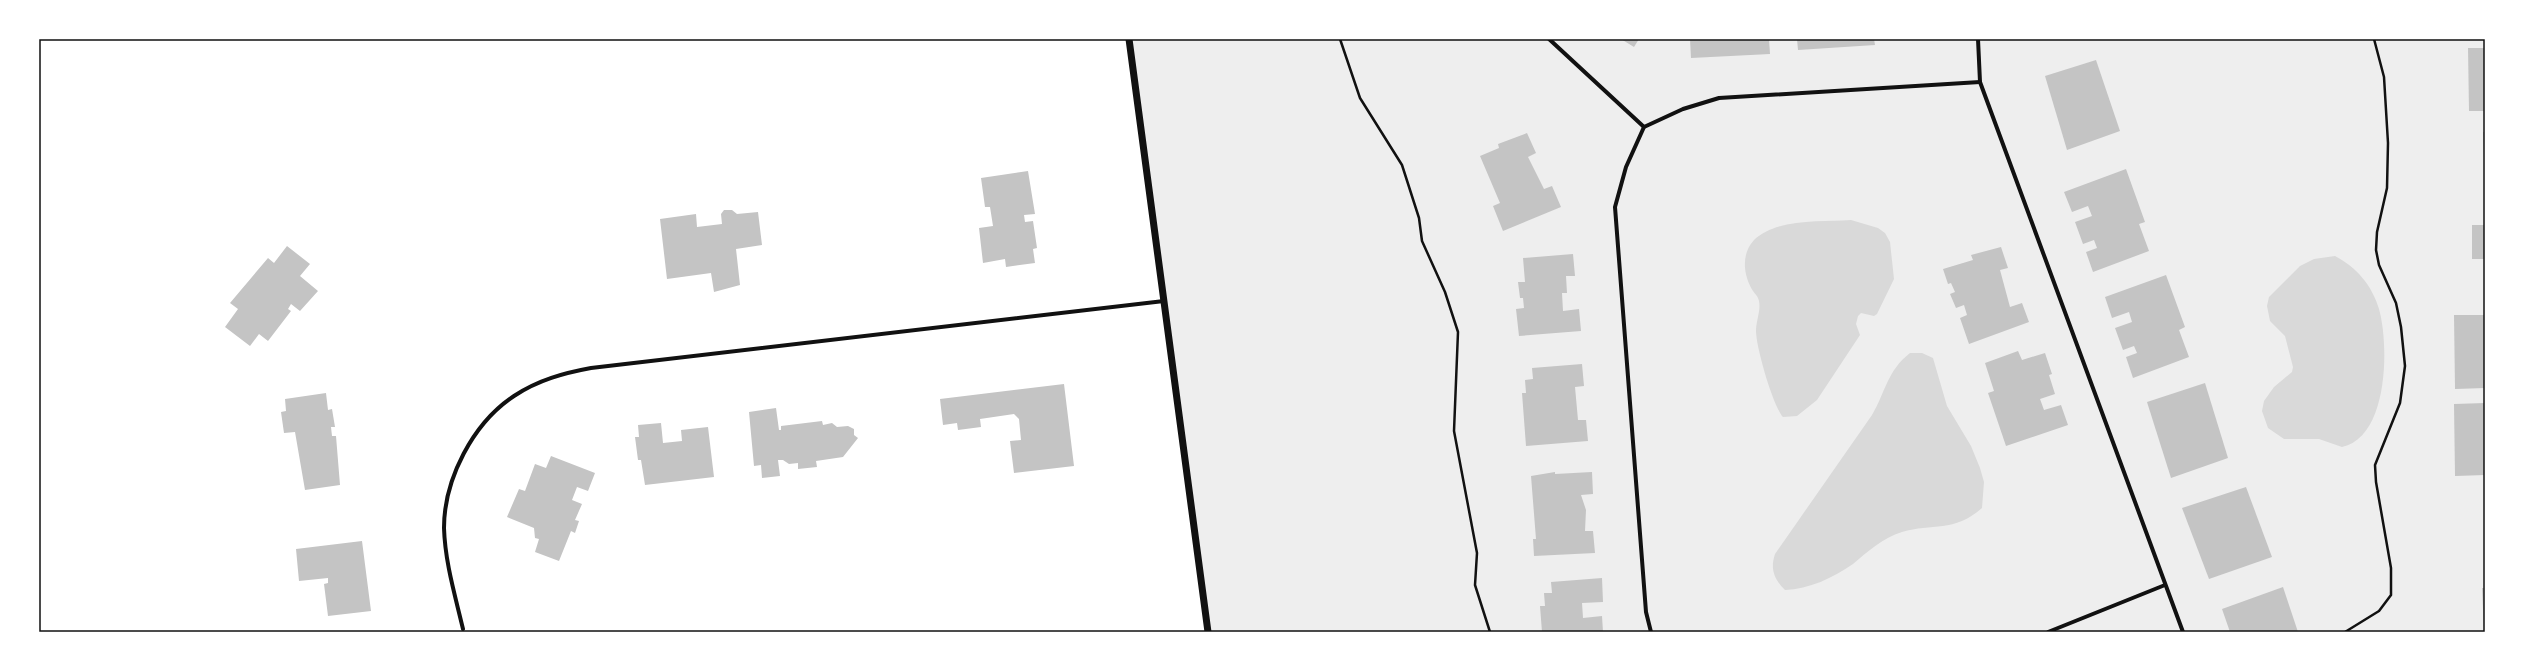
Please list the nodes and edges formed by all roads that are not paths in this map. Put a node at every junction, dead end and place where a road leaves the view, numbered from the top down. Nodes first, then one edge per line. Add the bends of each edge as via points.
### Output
1 (1130, 39) edge
2 (1549, 39) edge
3 (1978, 39) edge
4 (1980, 82) junction
5 (1644, 128) junction
6 (1164, 301) junction
7 (2165, 585) junction
8 (463, 629) dead end
9 (1208, 632) edge
10 (1651, 632) edge
11 (2048, 632) edge
12 (2183, 632) edge

1 - 6 street
2 - 5 street
3 - 4 street
4 - 5 street via 1719,98 1682,109
4 - 7 street
5 - 10 street via 1626,167 1616,207 1646,612
6 - 8 street via 591,368 530,386 513,396 473,438 460,460 449,491 444,526 447,564
6 - 9 street
7 - 11 street
7 - 12 street

